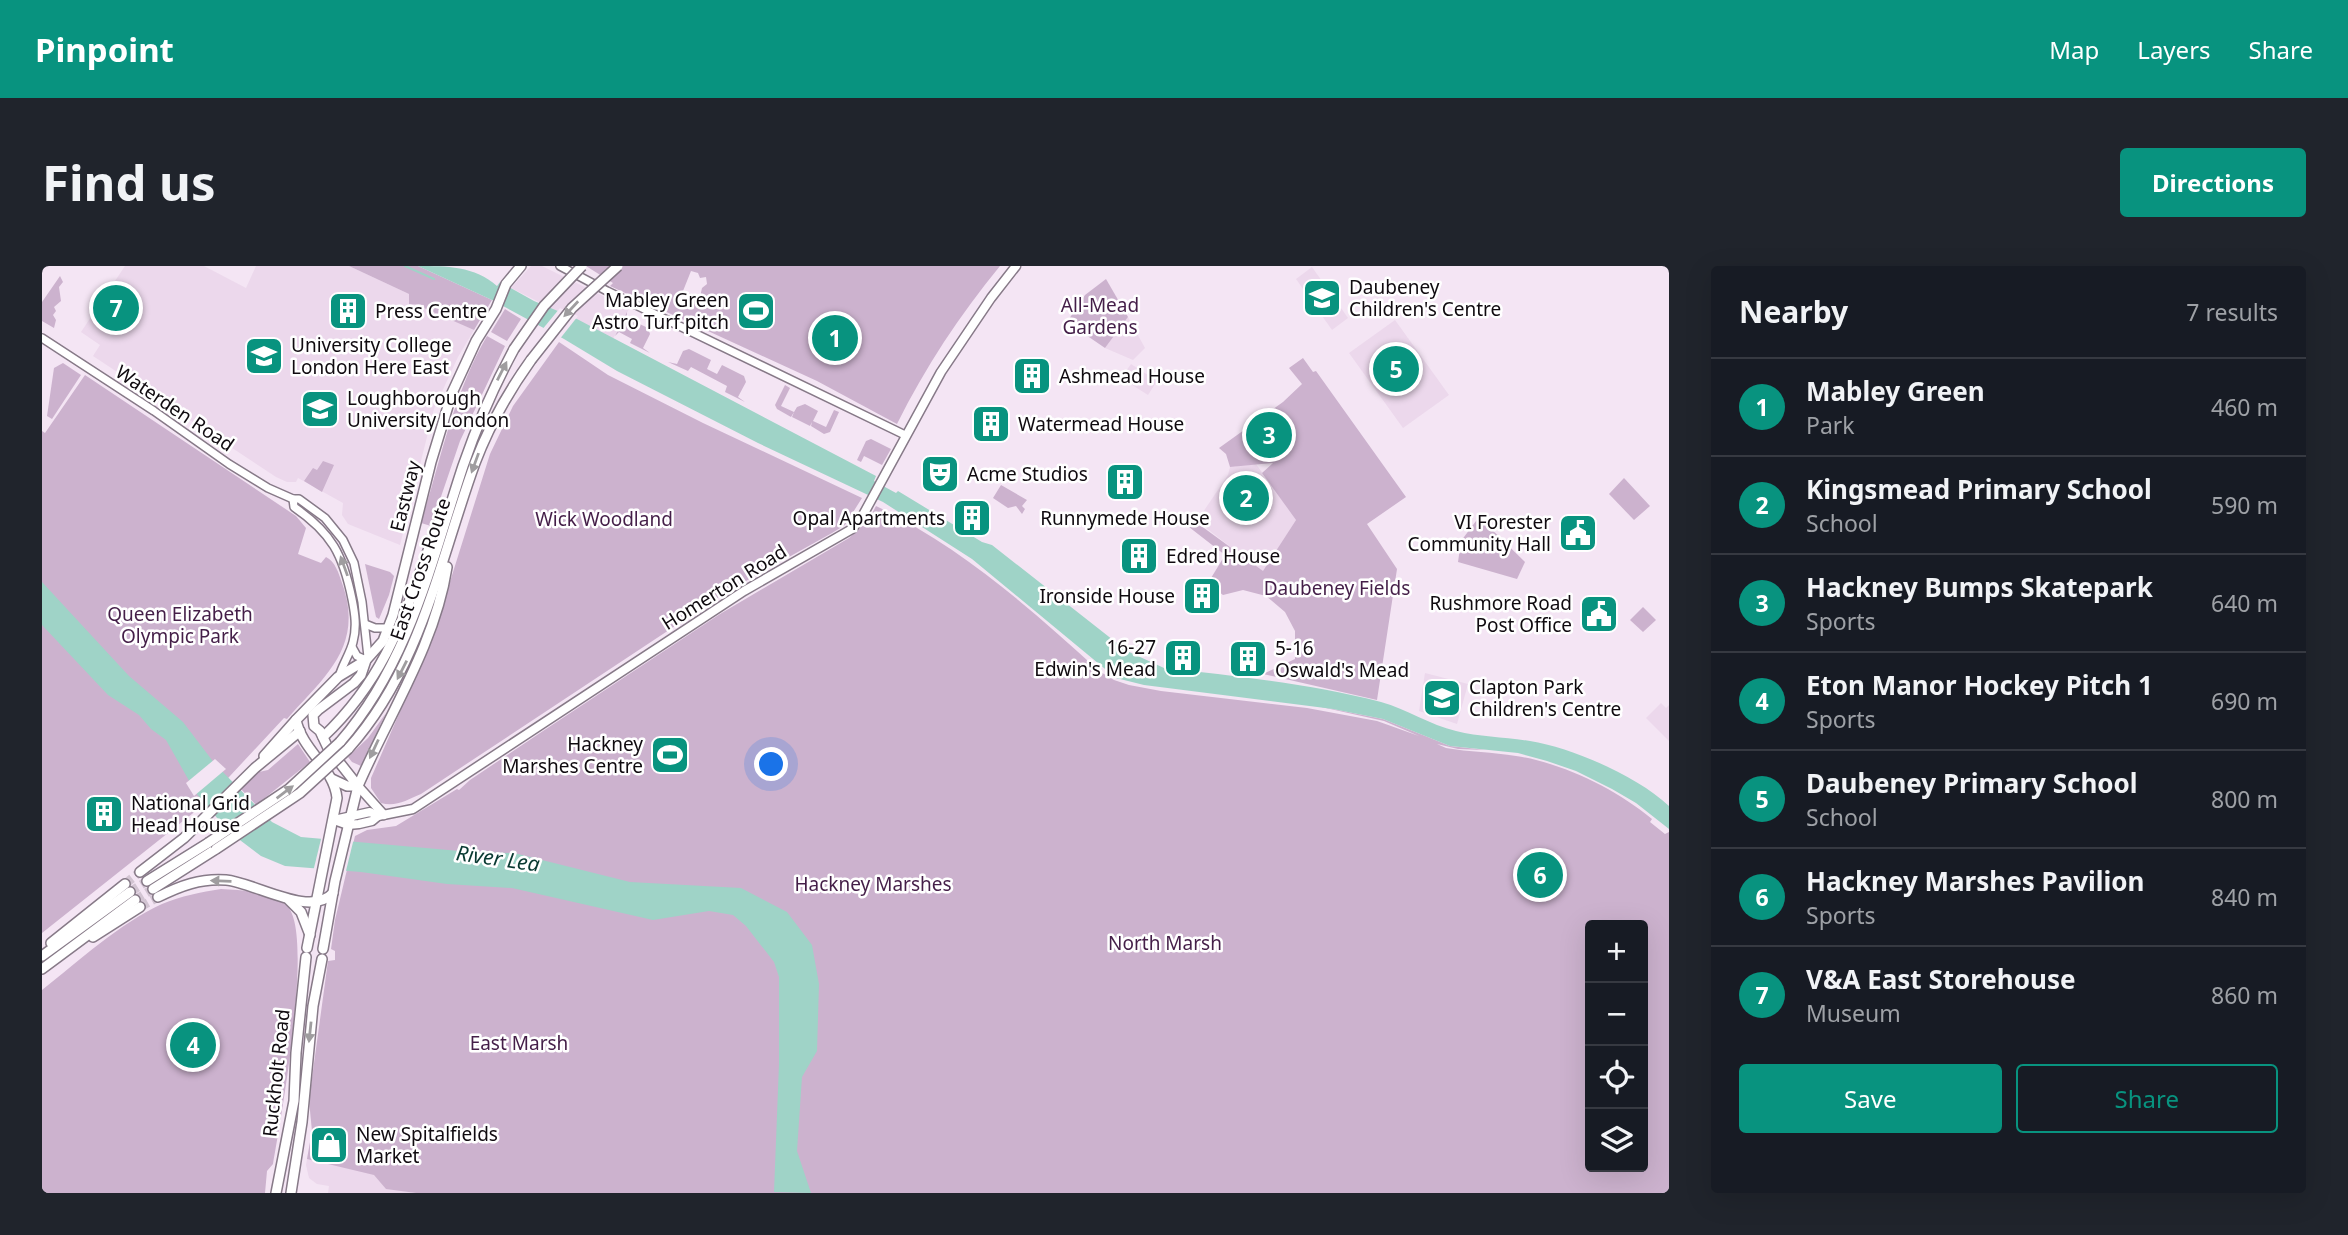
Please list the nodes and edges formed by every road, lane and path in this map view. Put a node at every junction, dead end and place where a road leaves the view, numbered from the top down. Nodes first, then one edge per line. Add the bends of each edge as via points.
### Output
1 (521, 266) edge
2 (560, 266) edge
3 (582, 266) edge
4 (618, 266) edge
5 (1016, 266) edge
6 (42, 338) edge
7 (905, 435) junction
8 (459, 480) junction
9 (293, 499) junction
10 (451, 537) junction
11 (365, 624) junction
12 (388, 628) junction
13 (352, 647) junction
14 (367, 659) junction
15 (338, 677) junction
16 (296, 720) junction
17 (315, 727) junction
18 (300, 731) junction
19 (323, 737) junction
20 (344, 745) junction
21 (317, 760) junction
22 (255, 768) junction
23 (332, 779) junction
24 (358, 786) junction
25 (381, 815) junction
26 (334, 820) junction
27 (349, 820) junction
28 (140, 872) tunnel mouth
29 (333, 892) junction
30 (285, 897) junction
31 (316, 903) junction
32 (310, 934) junction
33 (42, 953) edge
34 (45, 967) edge
35 (276, 1193) edge
36 (291, 1193) edge

1 - 12 main road, Eastway via 506,284 452,393
2 - 7 street
8 -> 3 main road, East Cross Route, bridge via 486,406 514,349 544,306
4 -> 10 main road, East Cross Route, bridge via 572,308 500,408
5 - 7 main road, Homerton Road via 955,351
6 - 9 street, Waterden Road via 229,464
7 - 25 main road, Homerton Road via 863,515 847,533 744,590 419,805
8 - 19 main road via 391,647 355,704
8 - 20 main road, East Cross Route via 403,644
9 - 11 street, Waterden Road via 318,512 349,549 359,578
13 -> 9 street, Waterden Road via 355,610 342,560 321,527 294,507
10 -> 20 main road, East Cross Route via 420,632 400,674 375,716
10 -> 24 main road via 427,637
11 - 12 street
11 - 14 street, Waterden Road
12 - 14 main road, Eastway
13 - 14 street via 357,656
13 - 15 street, Waterden Road
14 - 15 main road, Eastway
14 - 17 main road, Eastway via 355,683 313,715
15 - 16 main road, Eastway
16 - 18 main road
16 - 22 main road, Eastway
17 - 18 main road
17 - 19 main road
18 - 21 main road
18 - 22 main road
19 - 21 main road
19 - 24 main road
30 -> 20 main road, East Cross Route, bridge via 245,883 213,880 153,889
21 - 23 main road
22 - 28 main road via 199,824
23 - 24 main road
23 - 26 main road via 337,798
24 - 25 main road
24 - 27 main road
25 - 27 main road, Homerton Road via 370,812
26 - 27 main road, Homerton Road
26 - 31 main road, Ruckholt Road
27 - 29 main road, Ruckholt Road
29 - 31 main road
29 -> 36 main road, Ruckholt Road via 313,1006
30 - 31 main road
30 - 32 main road via 301,912
31 - 32 main road, Ruckholt Road
32 - 35 main road, Ruckholt Road via 293,1109
33 - 34 main road via 133,896 63,959

